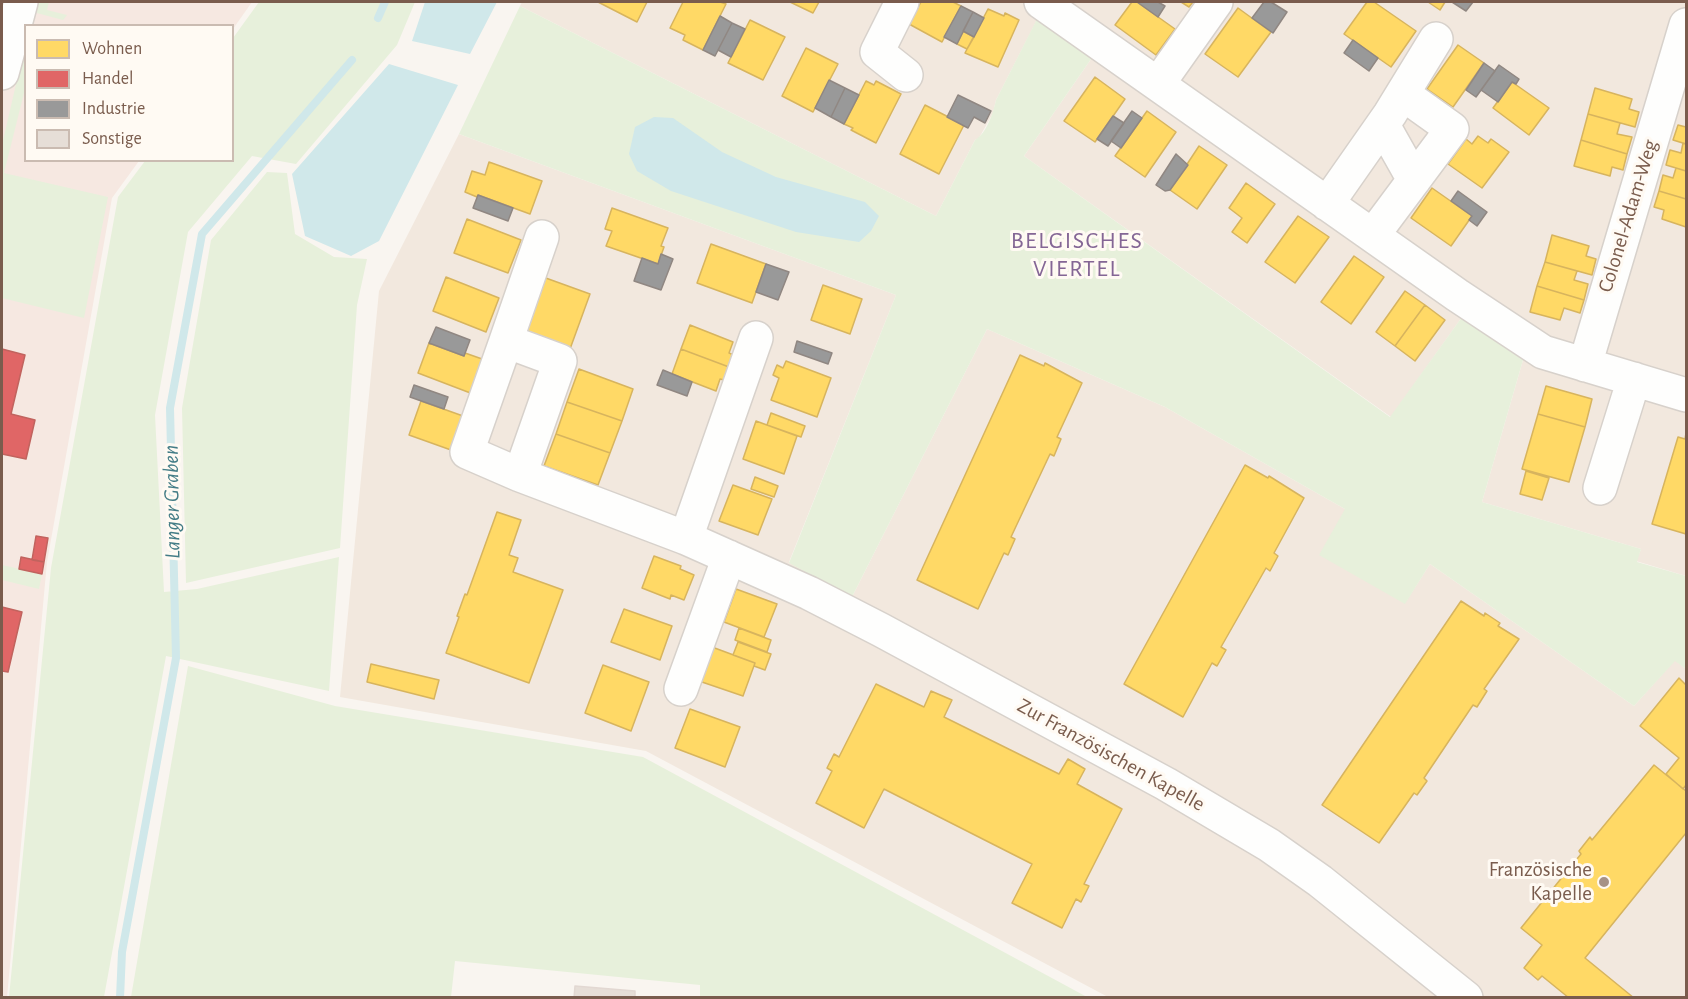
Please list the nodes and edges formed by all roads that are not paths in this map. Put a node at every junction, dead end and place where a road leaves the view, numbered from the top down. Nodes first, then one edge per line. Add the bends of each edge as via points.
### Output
1 (21, 2) edge
2 (902, 2) edge
3 (1041, 2) edge
4 (1216, 2) edge
5 (1686, 25) edge
6 (1436, 39) dead end
7 (2, 73) edge
8 (906, 75) dead end
9 (1158, 84) junction
10 (1403, 94) junction
11 (1383, 125) junction
12 (1414, 180) junction
13 (1328, 204) junction
14 (1372, 235) junction
15 (542, 237) dead end
16 (756, 339) dead end
17 (506, 341) junction
18 (1585, 365) junction
19 (1634, 379) junction
20 (1686, 395) edge
21 (520, 474) junction
22 (1600, 488) dead end
23 (686, 538) junction
24 (729, 557) junction
25 (681, 689) dead end
26 (1466, 998) edge

1 - 7 street
2 - 8 street via 866,52
3 - 9 street
4 - 9 street
5 - 18 street, Colonel-Adam-Weg
6 - 10 street
9 - 13 street
10 - 11 street
10 - 12 street via 1452,129
11 - 12 street
11 - 13 street
12 - 14 street
13 - 14 street
14 - 18 street via 1543,352
15 - 17 street, Zur Französischen Kapelle
16 - 23 street
17 - 21 street, Zur Französischen Kapelle via 466,452
17 - 21 street via 560,361
18 - 19 street
19 - 20 street
19 - 22 street
21 - 23 street, Zur Französischen Kapelle
23 - 24 street, Zur Französischen Kapelle
24 - 25 street
24 - 26 street, Zur Französischen Kapelle via 881,630 1166,784 1320,881

